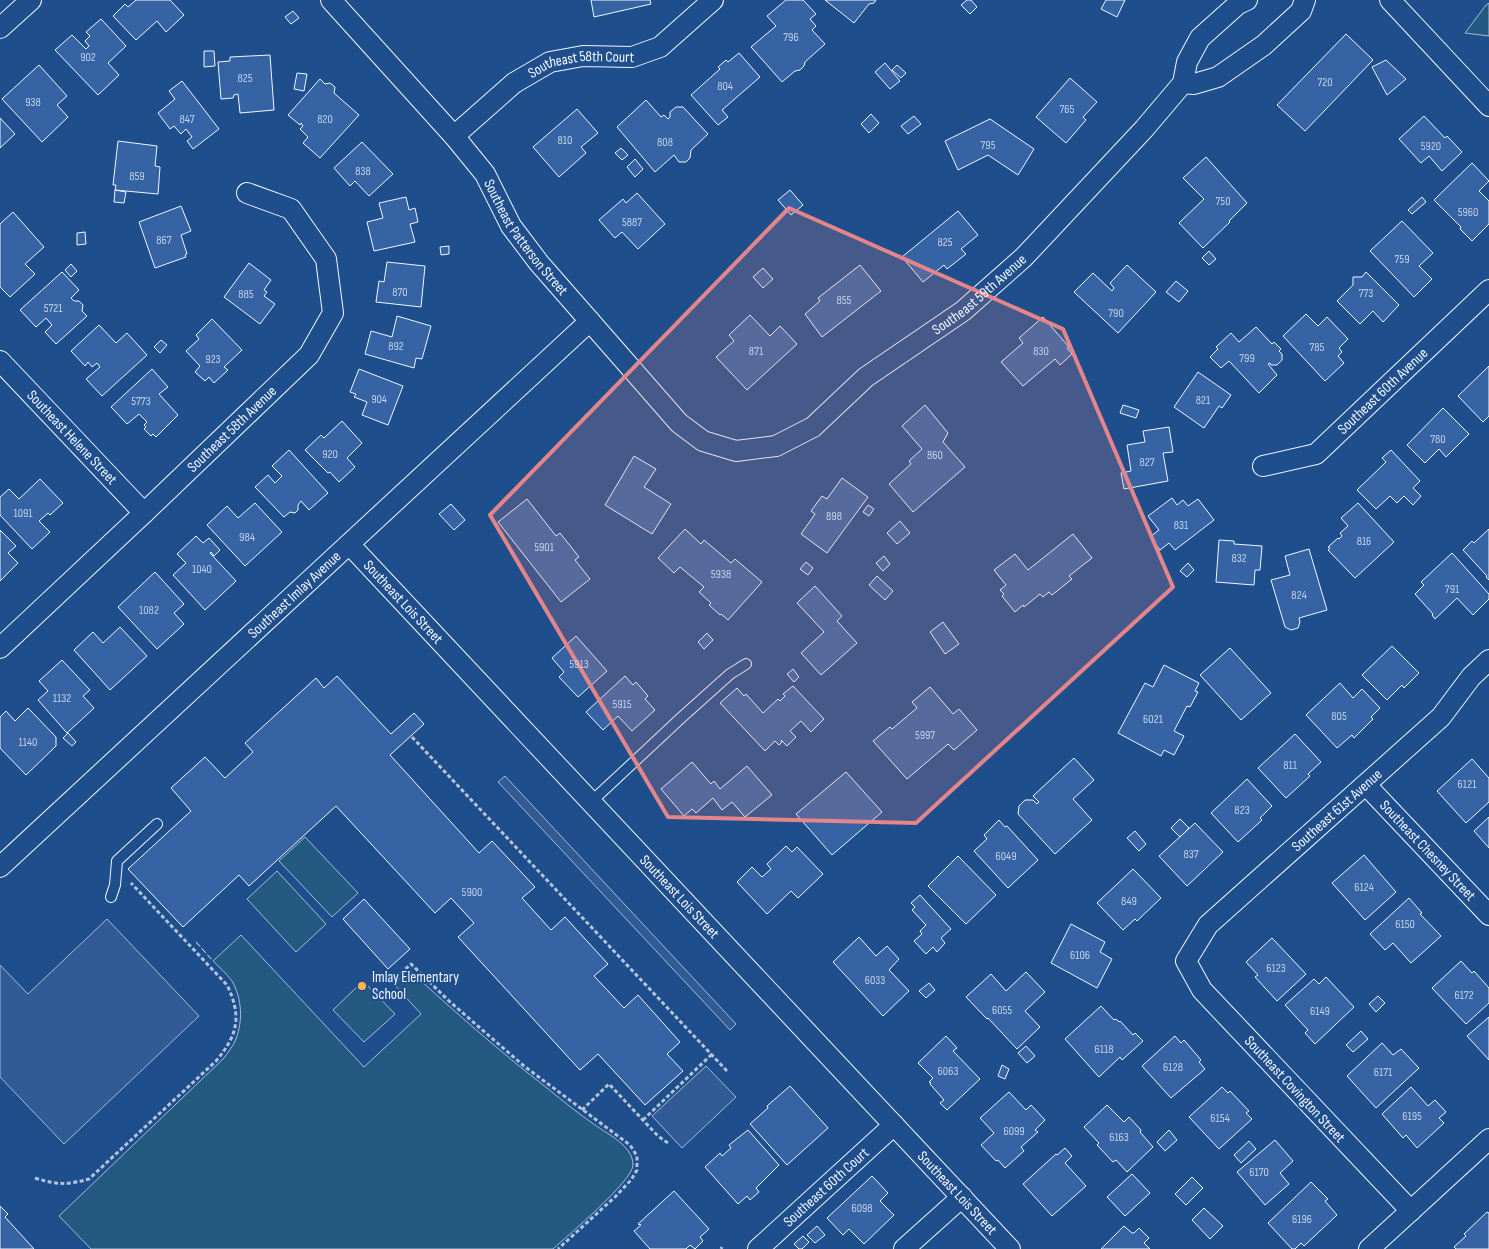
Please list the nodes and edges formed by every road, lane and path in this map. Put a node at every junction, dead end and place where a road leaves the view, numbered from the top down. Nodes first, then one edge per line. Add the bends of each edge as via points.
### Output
1 (30, 0) edge
2 (331, 0) edge
3 (713, 0) edge
4 (1247, 0) edge
5 (1305, 0) edge
6 (1390, 0) edge
7 (0, 28) edge
8 (1183, 83) junction
9 (1489, 106) edge
10 (454, 136) junction
11 (247, 193) dead end
12 (1489, 290) edge
13 (590, 321) junction
14 (0, 361) edge
15 (736, 451) joint
16 (1263, 466) dead end
17 (144, 513) junction
18 (350, 544) junction
19 (0, 648) edge
20 (1489, 660) edge
21 (746, 664) dead end
22 (412, 737) dead end
23 (1366, 785) junction
24 (591, 802) junction
25 (158, 824) dead end
26 (0, 867) edge
27 (130, 882) dead end
28 (110, 897) dead end
29 (1489, 915) edge
30 (1186, 961) joint
31 (392, 982) dead end
32 (712, 1054) junction
33 (727, 1071) dead end
34 (582, 1110) junction
35 (643, 1120) junction
36 (894, 1125) junction
37 (1489, 1139) edge
38 (668, 1143) dead end
39 (35, 1178) dead end
40 (962, 1197) junction
41 (1411, 1211) junction
42 (558, 1249) edge
43 (758, 1249) edge
44 (904, 1249) edge
45 (1010, 1249) edge
46 (1369, 1249) edge

1 - 7 street
2 - 10 street, Southeast Patterson Street
3 - 10 street, Southeast 58th Court via 660,47 632,56 584,56 550,62 514,83
4 - 8 street, Southeast 59th Avenue via 1238,4 1200,38 1187,62
5 - 8 street via 1301,11 1264,46 1218,76 1194,84
6 - 9 street
8 - 15 street, Southeast 59th Avenue via 1024,257 963,311 866,377 813,428 776,446
10 - 13 street, Southeast Patterson Street via 485,174 511,226
11 - 17 street, Southeast 58th Avenue via 291,209 326,258 333,313 309,356
12 - 16 street, Southeast 60th Avenue via 1316,454
13 - 15 street, Southeast Patterson Street via 679,423 703,440
13 - 18 street, Southeast Imlay Avenue
14 - 17 street, Southeast Helene Street
17 - 19 street, Southeast 58th Avenue
18 - 24 street, Southeast Lois Street
18 - 26 street, Southeast Imlay Avenue
20 - 23 street, Southeast 61st Avenue via 1471,677 1441,717
21 - 24 lane via 730,674
22 - 32 path
23 - 29 street, Southeast Chesney Street
23 - 30 street, Southeast 61st Avenue via 1208,925
24 - 36 street, Southeast Lois Street
25 - 28 lane via 117,861 115,885
27 - 39 path via 227,984 236,1010 234,1034 216,1061 89,1179 53,1184
30 - 41 street, Southeast Covington Street via 1202,990
31 - 34 path via 410,964 485,1033
32 - 33 path
32 - 35 path
34 - 35 path via 610,1084
34 - 42 path via 630,1145 637,1156 637,1170 615,1197
35 - 38 path
36 - 40 street, Southeast Lois Street
36 - 43 street, Southeast 60th Court
37 - 41 street
40 - 44 street
40 - 45 street, Southeast Lois Street
41 - 46 street

